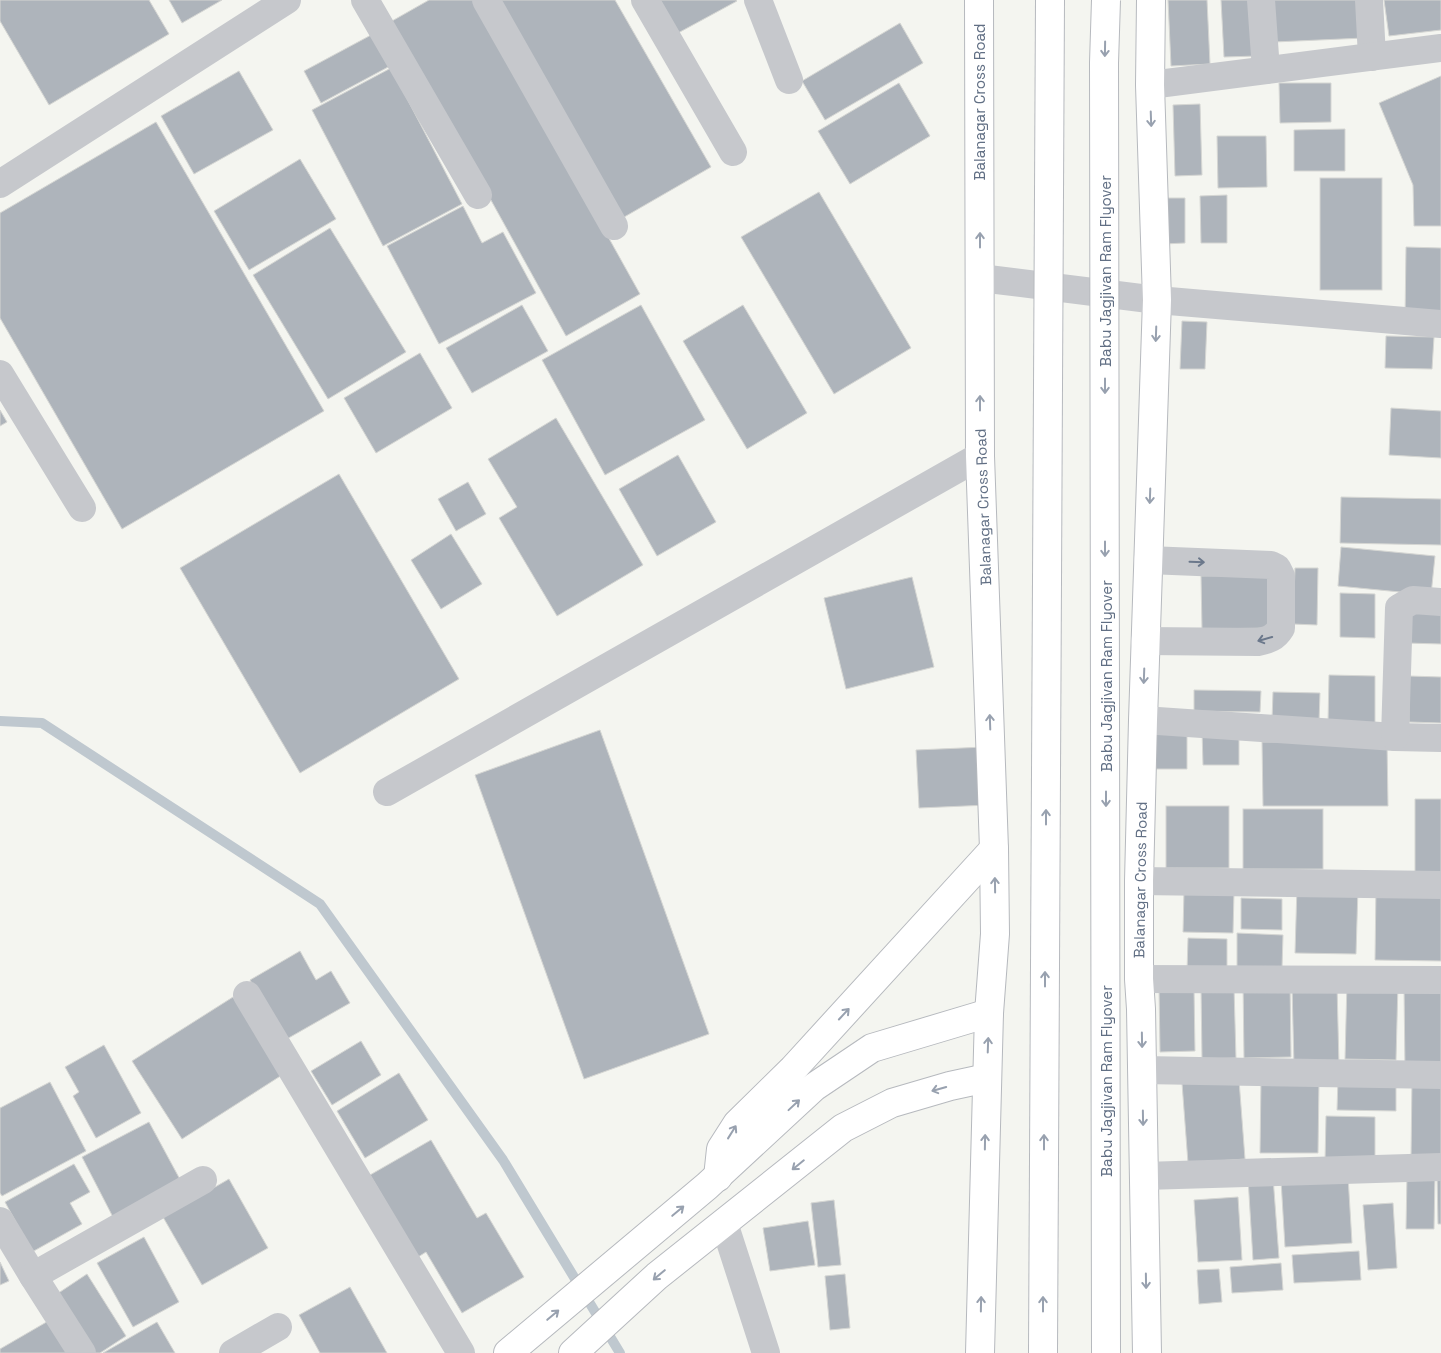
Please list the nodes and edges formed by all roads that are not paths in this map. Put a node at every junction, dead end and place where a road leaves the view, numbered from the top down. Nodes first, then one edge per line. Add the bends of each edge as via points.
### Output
1 (365, 0) edge
2 (486, 0) edge
3 (645, 0) edge
4 (758, 0) edge
5 (979, 0) edge
6 (1050, 0) edge
7 (1106, 0) edge
8 (1151, 0) edge
9 (1261, 0) edge
10 (1369, 0) edge
11 (279, 2) edge
12 (1441, 48) edge
13 (1372, 57) junction
14 (1266, 70) junction
15 (790, 80) dead end
16 (1150, 85) junction
17 (733, 152) dead end
18 (0, 184) edge
19 (478, 195) dead end
20 (614, 226) dead end
21 (980, 278) junction
22 (1157, 300) junction
23 (1441, 324) edge
24 (0, 374) edge
25 (980, 456) junction
26 (82, 508) dead end
27 (1148, 560) junction
28 (1441, 602) edge
29 (1145, 642) junction
30 (1143, 720) junction
31 (1395, 737) junction
32 (1441, 738) edge
33 (387, 792) dead end
34 (994, 849) junction
35 (1139, 881) junction
36 (1441, 885) edge
37 (1139, 979) junction
38 (1441, 980) edge
39 (247, 995) dead end
40 (989, 1013) junction
41 (1142, 1070) junction
42 (1441, 1075) edge
43 (987, 1078) junction
44 (1441, 1167) edge
45 (1144, 1176) junction
46 (204, 1180) dead end
47 (713, 1182) junction
48 (0, 1220) edge
49 (724, 1223) junction
50 (33, 1276) junction
51 (278, 1327) dead end
52 (511, 1350) edge
53 (82, 1353) edge
54 (233, 1353) edge
55 (461, 1353) edge
56 (573, 1353) edge
57 (766, 1353) edge
58 (980, 1353) edge
59 (1043, 1353) edge
60 (1106, 1353) edge
61 (1147, 1353) edge

1 - 19 street
2 - 20 street
3 - 17 street
4 - 15 street
21 -> 5 main road, Balanagar Cross Road
59 -> 6 main road, bridge
7 -> 60 main road, Babu Jagjivan Ram Flyover, bridge
8 - 16 main road, Balanagar Cross Road
9 - 14 street
10 - 13 street
11 - 18 street
12 - 13 street
13 - 14 street
14 - 16 street
16 -> 22 main road, Balanagar Cross Road
21 - 22 street
25 -> 21 main road, Balanagar Cross Road
22 - 23 street
22 -> 27 main road, Balanagar Cross Road
24 - 26 street
25 - 33 street
34 -> 25 main road, Balanagar Cross Road
27 - 29 main road, Balanagar Cross Road
27 -> 29 street via 1277,568 1281,576 1281,628 1269,640 1258,642
28 - 31 street via 1413,600 1399,608
29 -> 30 main road, Balanagar Cross Road
30 - 31 street
30 - 35 main road, Balanagar Cross Road
31 - 32 street
40 -> 34 main road, Balanagar Cross Road via 995,934
47 -> 34 main road via 721,1149 737,1124 793,1070
35 - 36 street
35 - 37 main road, Balanagar Cross Road
37 - 38 street
37 -> 41 main road, Balanagar Cross Road
39 - 55 street
43 -> 40 main road, Balanagar Cross Road
47 -> 40 main road via 814,1086 872,1048
41 - 42 street
41 -> 45 main road, Balanagar Cross Road
43 -> 49 main road via 892,1103 843,1128
58 -> 43 main road, Balanagar Cross Road
44 - 45 street
45 -> 61 main road, Balanagar Cross Road
46 - 50 street
52 -> 47 main road
48 - 50 street
49 -> 56 main road via 656,1276
49 - 57 street
50 - 53 street
51 - 54 street

